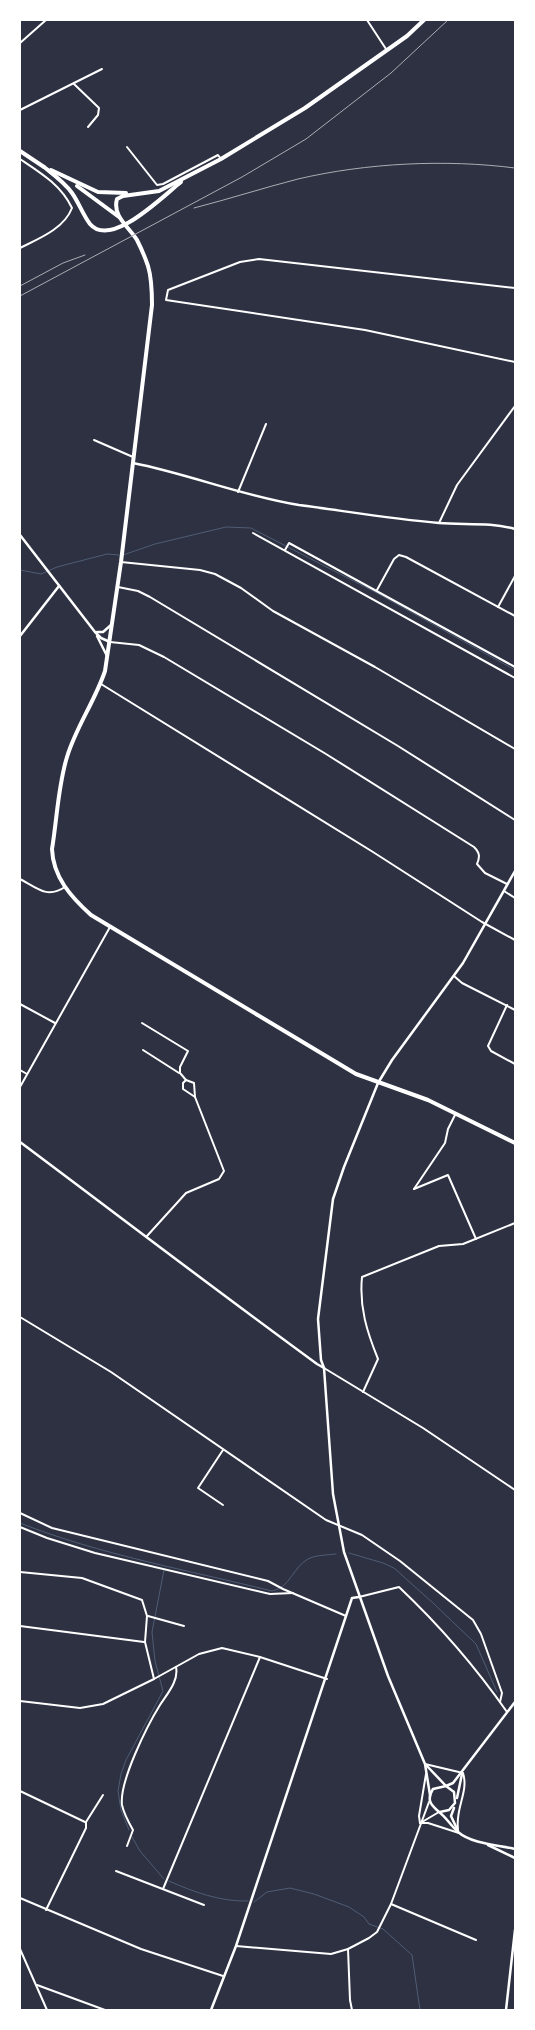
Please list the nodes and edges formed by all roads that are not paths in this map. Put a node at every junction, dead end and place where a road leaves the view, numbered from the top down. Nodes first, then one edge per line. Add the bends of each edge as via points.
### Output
1 (46, 20) edge
2 (367, 20) edge
3 (424, 20) edge
4 (20, 43) edge
5 (386, 50) junction
6 (102, 69) dead end
7 (74, 84) junction
8 (20, 110) edge
9 (88, 127) dead end
10 (127, 147) dead end
11 (20, 151) edge
12 (20, 159) edge
13 (221, 159) junction
14 (44, 167) junction
15 (187, 178) junction
16 (68, 179) junction
17 (144, 193) junction
18 (119, 217) junction
19 (20, 248) edge
20 (515, 288) edge
21 (515, 362) edge
22 (515, 406) edge
23 (266, 424) dead end
24 (94, 440) dead end
25 (133, 457) junction
26 (132, 463) junction
27 (238, 492) junction
28 (439, 523) junction
29 (515, 529) edge
30 (253, 533) dead end
31 (20, 535) edge
32 (286, 550) junction
33 (121, 558) junction
34 (515, 576) edge
35 (59, 586) junction
36 (118, 587) junction
37 (377, 590) junction
38 (498, 607) junction
39 (515, 616) edge
40 (112, 623) junction
41 (95, 632) junction
42 (20, 636) edge
43 (110, 642) junction
44 (107, 657) junction
45 (515, 666) edge
46 (515, 678) edge
47 (100, 684) junction
48 (515, 749) edge
49 (515, 820) edge
50 (515, 871) edge
51 (20, 879) edge
52 (507, 884) junction
53 (65, 887) junction
54 (504, 891) junction
55 (515, 898) edge
56 (486, 924) junction
57 (110, 926) junction
58 (515, 940) edge
59 (454, 976) junction
60 (20, 1004) edge
61 (507, 1005) junction
62 (515, 1010) edge
63 (55, 1023) junction
64 (142, 1023) dead end
65 (143, 1050) dead end
66 (515, 1064) edge
67 (20, 1070) edge
68 (27, 1074) junction
69 (180, 1074) junction
70 (186, 1080) junction
71 (378, 1083) junction
72 (20, 1087) edge
73 (195, 1097) junction
74 (456, 1113) junction
75 (20, 1142) edge
76 (515, 1142) edge
77 (515, 1223) edge
78 (147, 1236) junction
79 (476, 1239) junction
80 (20, 1317) edge
81 (324, 1368) junction
82 (363, 1392) junction
83 (223, 1450) junction
84 (515, 1490) edge
85 (223, 1505) dead end
86 (20, 1514) edge
87 (338, 1524) junction
88 (20, 1527) edge
89 (20, 1572) edge
90 (294, 1593) junction
91 (359, 1597) junction
92 (147, 1616) junction
93 (346, 1616) junction
94 (20, 1626) edge
95 (184, 1626) dead end
96 (145, 1642) junction
97 (260, 1657) junction
98 (176, 1666) junction
99 (156, 1678) junction
100 (326, 1679) junction
101 (20, 1701) edge
102 (500, 1702) junction
103 (515, 1702) edge
104 (507, 1712) junction
105 (425, 1764) junction
106 (426, 1770) junction
107 (463, 1773) junction
108 (446, 1786) junction
109 (20, 1791) edge
110 (103, 1795) dead end
111 (430, 1795) junction
112 (430, 1801) junction
113 (455, 1803) junction
114 (440, 1812) junction
115 (86, 1822) junction
116 (420, 1823) junction
117 (459, 1833) junction
118 (485, 1843) junction
119 (127, 1846) dead end
120 (515, 1849) edge
121 (515, 1858) edge
122 (116, 1871) dead end
123 (162, 1889) junction
124 (20, 1898) edge
125 (391, 1904) junction
126 (204, 1905) dead end
127 (46, 1910) junction
128 (515, 1930) edge
129 (476, 1940) dead end
130 (236, 1946) junction
131 (20, 1949) edge
132 (348, 1949) junction
133 (224, 1976) junction
134 (37, 1985) junction
135 (47, 2010) edge
136 (105, 2010) edge
137 (211, 2010) edge
138 (352, 2010) edge
139 (506, 2010) edge

1 - 4 street
2 - 5 street
3 - 5 main road
5 - 13 main road via 305,108
6 - 7 street
7 - 8 street
7 - 9 street via 99,108 98,115
10 - 13 street via 157,185 218,155
11 - 14 main road
12 - 19 street via 52,182 72,208 66,220 56,228
13 - 15 main road
14 - 15 main road via 66,185 90,224 97,230 107,231 130,222
14 - 16 main road
15 - 17 main road via 159,191
16 - 17 main road via 98,192
16 - 18 main road
17 - 18 main road via 117,199 115,206
18 - 25 main road via 141,248 152,284
20 - 21 street via 259,259 240,262 168,290 166,300 365,330
22 - 28 street via 457,485
23 - 27 street
24 - 25 street
25 - 26 main road
26 - 27 street
26 - 33 main road
27 - 28 street via 297,504
28 - 29 street
30 - 32 street
31 - 35 street
32 - 37 street via 290,543
32 - 46 street
33 - 36 main road
33 - 48 street via 215,574 273,611
34 - 38 street
35 - 41 street
35 - 42 street
36 - 40 main road
36 - 49 street via 150,597
37 - 38 street via 399,555
37 - 45 street
38 - 39 street
40 - 41 street via 102,632
40 - 43 main road
41 - 43 street
41 - 44 street
43 - 44 main road
43 - 52 street via 139,645 164,657 317,749 474,848 479,852 477,864 480,869
44 - 47 main road
47 - 53 main road via 73,740 62,778 52,854 54,869
47 - 56 street
50 - 52 street
51 - 53 street via 48,893
52 - 54 street
53 - 57 main road via 76,902
54 - 55 street
54 - 56 street
56 - 58 street
56 - 59 street
57 - 63 street
57 - 71 main road via 356,1074
59 - 61 street
59 - 71 street
60 - 63 street
61 - 62 street
61 - 66 street via 488,1046
63 - 68 street
64 - 69 street via 188,1051
65 - 69 street
67 - 68 street
68 - 72 street
69 - 70 street
70 - 73 street via 194,1082
70 - 73 street via 184,1089
71 - 74 main road
71 - 81 street via 334,1199 318,1320
73 - 78 street via 224,1171 219,1179 186,1193
74 - 76 main road
74 - 79 street via 445,1143 414,1189 448,1175
75 - 78 street
77 - 79 street
78 - 81 street via 231,1302
79 - 82 street via 439,1246 362,1277 364,1320 378,1360
80 - 83 street via 111,1372
81 - 82 street
81 - 87 street
82 - 84 street
83 - 85 street via 198,1488
83 - 87 street via 326,1520
86 - 90 street via 52,1528 268,1580
87 - 91 street
87 - 102 street via 362,1535 400,1561 473,1620 502,1693
88 - 90 street via 95,1553 270,1594
89 - 92 street via 82,1578 137,1597 142,1600
90 - 93 street
91 - 93 street via 352,1598
91 - 102 street via 399,1587 420,1607
91 - 105 street
92 - 95 street
92 - 96 street
93 - 100 street
94 - 96 street
96 - 99 street
97 - 98 street via 222,1648
97 - 100 street
97 - 123 street
98 - 99 street
98 - 119 street via 172,1687 155,1714 122,1792 122,1807 133,1830
99 - 101 street via 103,1704 92,1706 80,1708
100 - 130 street
102 - 104 street
103 - 104 street
104 - 107 street
105 - 106 street
105 - 107 street
105 - 108 street
106 - 111 street
106 - 116 street
107 - 108 street via 453,1784
107 - 113 street
107 - 117 street via 466,1783 456,1818
108 - 111 street via 437,1787
108 - 113 street via 454,1792
109 - 115 street
110 - 115 street
111 - 112 street
112 - 114 street
112 - 116 street
113 - 114 street via 449,1810
113 - 117 street via 451,1816
114 - 116 street
114 - 117 street
115 - 127 street
116 - 117 street
116 - 125 street
117 - 118 street
118 - 120 street
118 - 121 street
122 - 123 street
123 - 126 street
124 - 127 street
125 - 129 street
125 - 132 street via 377,1932
127 - 133 street via 141,1949
128 - 139 street
130 - 132 street via 331,1954
130 - 133 street
131 - 134 street
132 - 138 street
133 - 137 street
134 - 135 street
134 - 136 street

